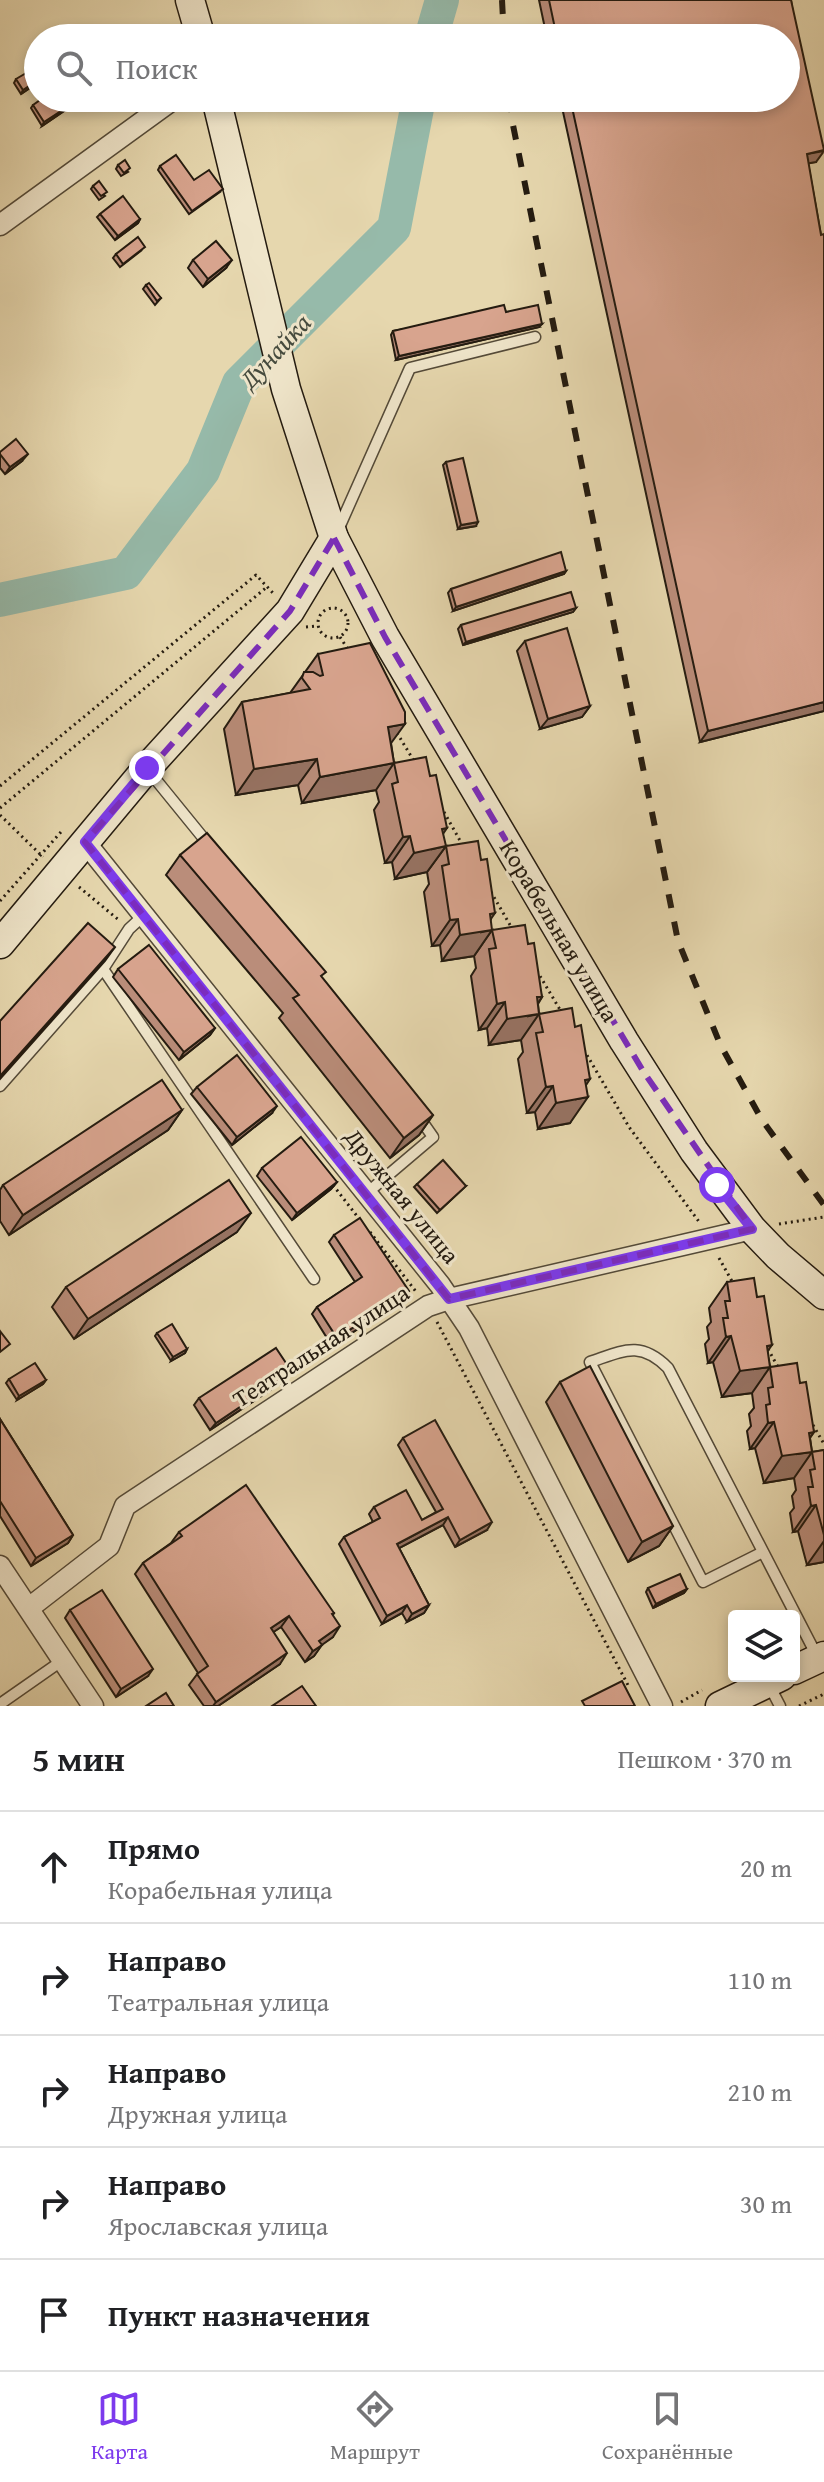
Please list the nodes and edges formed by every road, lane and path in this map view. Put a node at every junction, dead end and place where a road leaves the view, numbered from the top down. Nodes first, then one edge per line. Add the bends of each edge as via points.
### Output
1 (190, 0) edge
2 (197, 24) edge
3 (156, 112) edge
4 (219, 112) edge
5 (0, 225) edge
6 (535, 337) dead end
7 (334, 538) junction
8 (256, 575) dead end
9 (267, 587) dead end
10 (340, 637) junction
11 (348, 651) edge
12 (397, 732) edge
13 (147, 768) junction
14 (421, 773) edge
15 (0, 786) edge
16 (437, 800) edge
17 (0, 808) edge
18 (0, 815) edge
19 (85, 842) junction
20 (217, 855) edge
21 (469, 855) edge
22 (61, 872) junction
23 (485, 882) edge
24 (144, 915) junction
25 (129, 929) junction
26 (517, 936) edge
27 (0, 944) edge
28 (533, 964) edge
29 (103, 969) junction
30 (565, 1018) edge
31 (581, 1045) edge
32 (0, 1086) edge
33 (409, 1101) edge
34 (331, 1183) edge
35 (367, 1193) junction
36 (824, 1217) edge
37 (360, 1220) edge
38 (752, 1229) junction
39 (370, 1232) edge
40 (709, 1238) junction
41 (314, 1279) dead end
42 (737, 1291) edge
43 (824, 1295) edge
44 (449, 1299) junction
45 (428, 1306) junction
46 (765, 1343) edge
47 (779, 1369) edge
48 (809, 1419) edge
49 (824, 1444) edge
50 (763, 1552) junction
51 (0, 1566) edge
52 (29, 1608) junction
53 (63, 1660) junction
54 (815, 1664) edge
55 (777, 1688) edge
56 (631, 1692) edge
57 (824, 1694) edge
58 (0, 1704) edge
59 (93, 1706) edge
60 (662, 1706) edge
61 (720, 1706) edge
62 (799, 1706) edge

1 - 2 street
3 - 5 street
4 - 7 street, Корабельная улица via 286,389
6 - 7 lane via 410,368
7 - 13 street via 290,611
7 - 38 street, Корабельная улица via 385,637 643,1071
8 - 15 path
9 - 17 path
10 - 10 path via 330,638 318,626 326,609 334,607 347,615 349,625
10 - 11 path
12 - 14 path
13 - 19 street
13 - 20 lane
16 - 21 path
18 - 22 path
19 - 22 street
19 - 24 street, Дружная улица
22 - 25 path
22 - 27 street
23 - 26 path
24 - 25 lane
24 - 35 street, Дружная улица
25 - 29 lane
28 - 30 path
29 - 32 lane
29 - 41 lane
31 - 40 path via 629,1127
33 - 35 lane via 433,1137
34 - 37 path
35 - 44 street, Дружная улица
36 - 38 path
38 - 40 street, Театральная улица
38 - 43 street, Корабельная улица
39 - 45 path
40 - 42 path
40 - 44 street, Театральная улица
44 - 45 street, Театральная улица
44 - 60 street, Дружная улица via 469,1328
45 - 52 street, Театральная улица via 125,1506 109,1546
45 - 56 path
46 - 47 path
48 - 49 path
50 - 50 lane via 703,1582 590,1362 643,1350 668,1368
50 - 54 lane
51 - 52 street
52 - 53 street
53 - 58 lane
53 - 59 street
55 - 61 street
57 - 62 path

